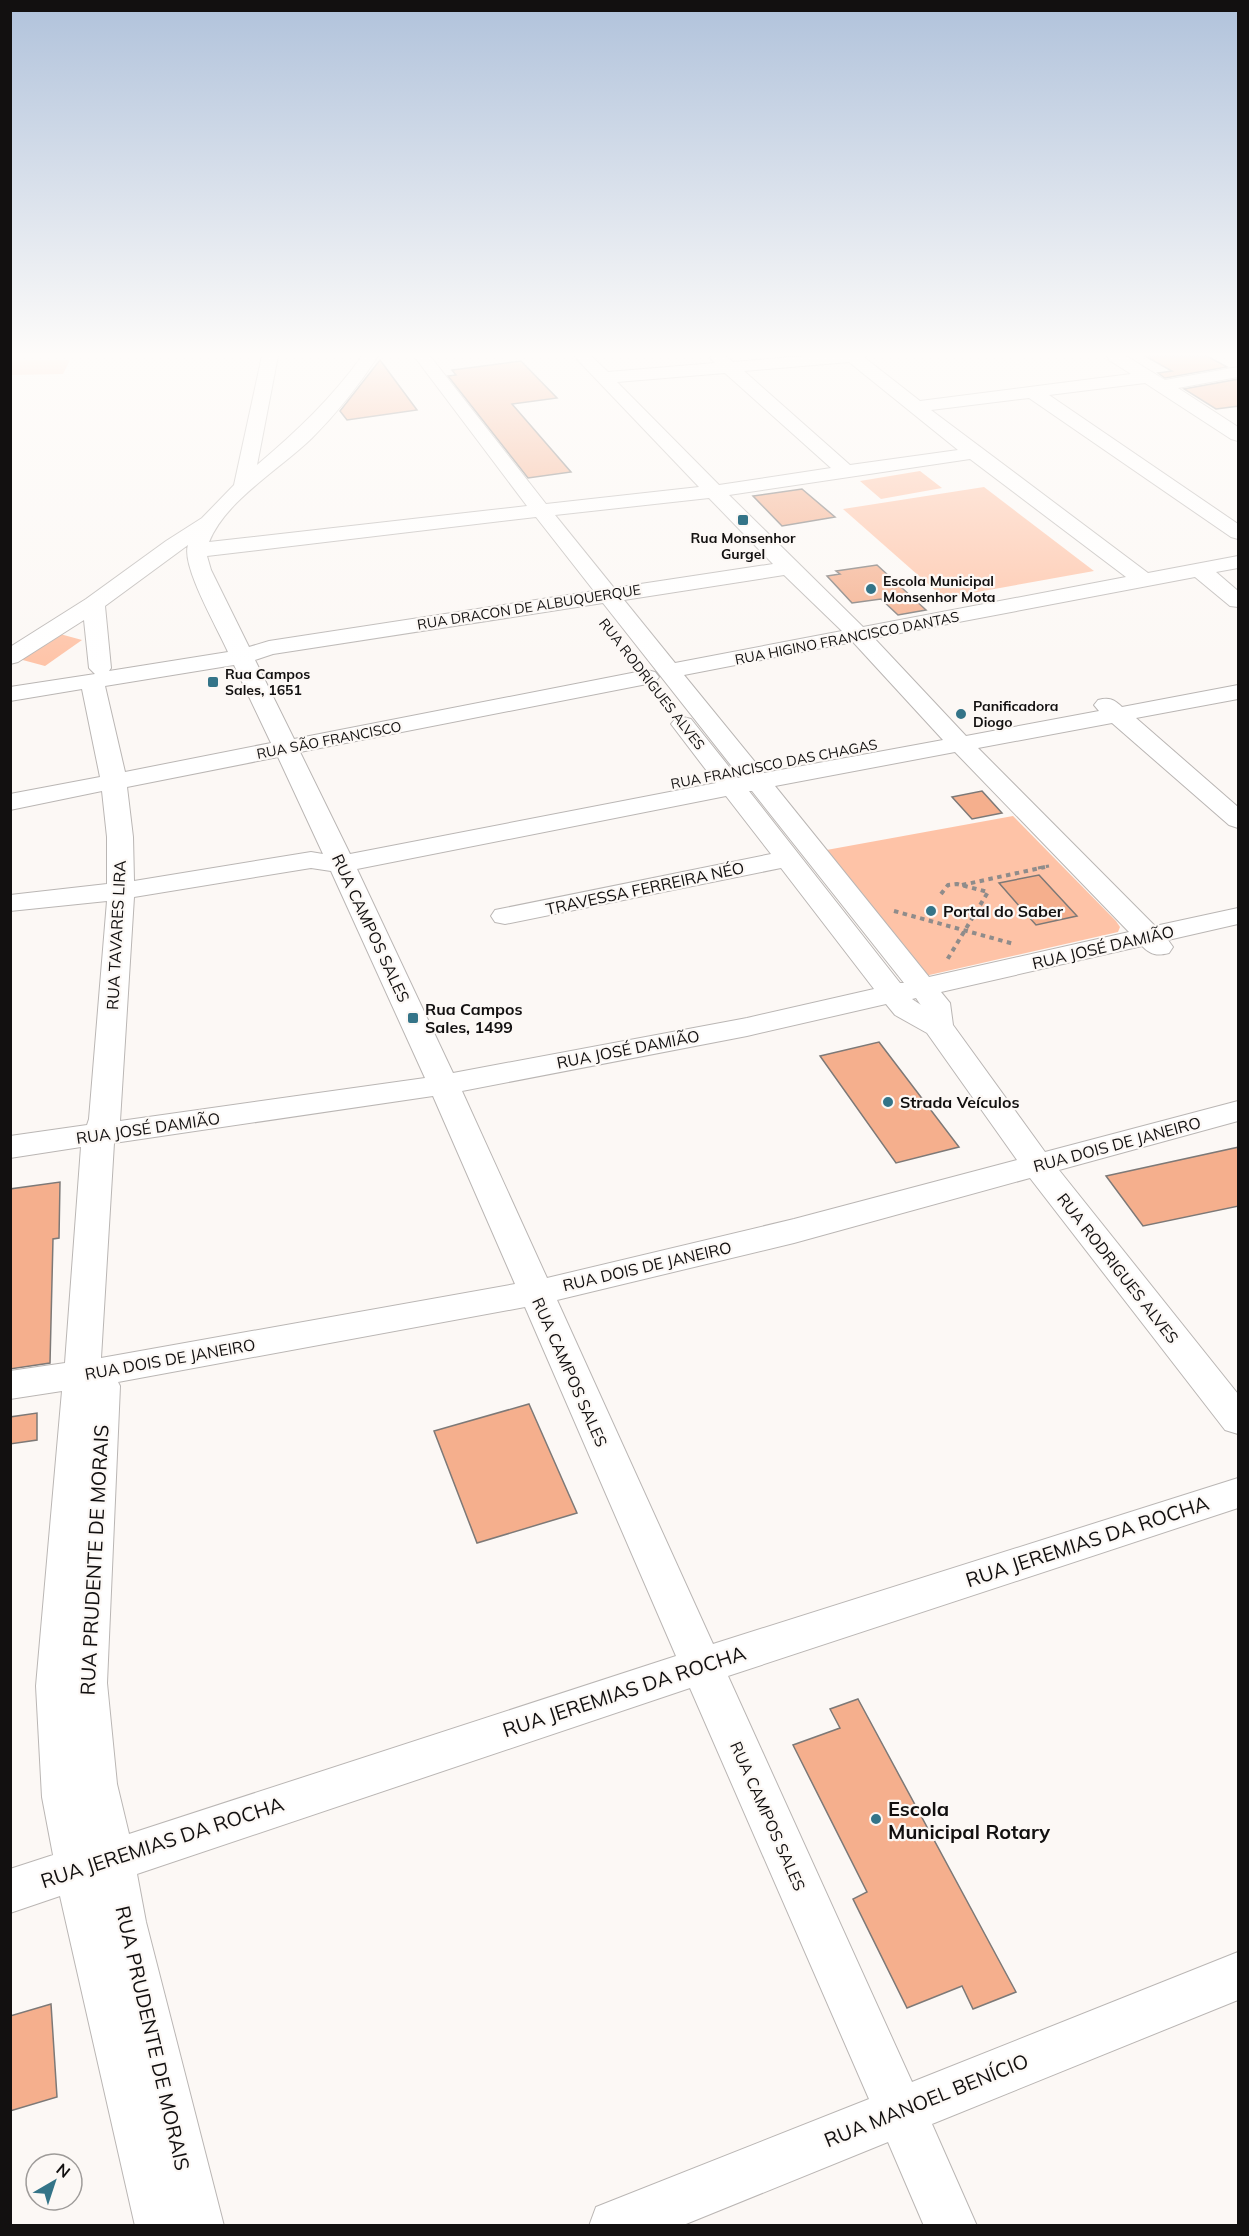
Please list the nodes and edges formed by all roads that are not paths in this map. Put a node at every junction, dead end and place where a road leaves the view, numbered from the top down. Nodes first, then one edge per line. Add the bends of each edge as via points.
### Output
1 (248, 460) edge
2 (274, 460) edge
3 (488, 460) edge
4 (494, 460) edge
5 (685, 460) edge
6 (834, 460) edge
7 (922, 460) edge
8 (984, 460) edge
9 (1133, 460) edge
10 (846, 471) junction
11 (243, 487) junction
12 (715, 491) junction
13 (529, 511) junction
14 (209, 522) junction
15 (1239, 533) edge
16 (196, 550) junction
17 (1239, 562) edge
18 (789, 568) junction
19 (1200, 570) junction
20 (1146, 581) junction
21 (596, 597) junction
22 (1239, 601) edge
23 (94, 604) junction
24 (861, 636) junction
25 (240, 651) junction
26 (10, 657) edge
27 (1239, 673) edge
28 (96, 675) junction
29 (10, 683) edge
30 (661, 687) junction
31 (1239, 692) edge
32 (10, 694) edge
33 (1109, 708) junction
34 (954, 738) junction
35 (286, 748) junction
36 (739, 778) junction
37 (113, 782) junction
38 (10, 802) edge
39 (1239, 820) edge
40 (338, 856) junction
41 (786, 859) junction
42 (121, 891) junction
43 (10, 903) edge
44 (505, 916) dead end
45 (1239, 916) edge
46 (1239, 939) edge
47 (1157, 945) junction
48 (922, 998) junction
49 (447, 1093) junction
50 (1239, 1111) edge
51 (106, 1140) junction
52 (10, 1148) edge
53 (1037, 1165) junction
54 (10, 1168) edge
55 (535, 1293) junction
56 (93, 1373) junction
57 (10, 1385) edge
58 (1239, 1420) edge
59 (1239, 1493) edge
60 (701, 1666) junction
61 (95, 1865) junction
62 (10, 1891) edge
63 (1239, 1976) edge
64 (900, 2110) junction
65 (161, 2226) edge
66 (198, 2226) edge
67 (615, 2226) edge
68 (951, 2226) edge

1 - 11 street
2 - 11 street
3 - 13 street, RUA RODRIGUES ALVES
4 - 13 street, RUA RODRIGUES ALVES
5 - 12 street
6 - 10 street
7 - 10 street
8 - 20 street
9 - 15 street
10 - 12 street
11 - 14 street
12 - 13 street
12 - 18 street
13 - 16 street
13 - 21 street, RUA RODRIGUES ALVES
14 - 16 street
14 - 23 street
16 - 25 street, RUA CAMPOS SALES via 200,570
17 - 19 street, RUA HIGINO FRANCISCO DANTAS
18 - 21 street, RUA DRACON DE ALBUQUERQUE
18 - 24 street
19 - 20 street, RUA HIGINO FRANCISCO DANTAS
19 - 22 street
20 - 24 street, RUA HIGINO FRANCISCO DANTAS
21 - 25 street, RUA DRACON DE ALBUQUERQUE
21 - 30 street, RUA RODRIGUES ALVES
23 - 26 street
23 - 28 street, RUA TAVARES LIRA
24 - 30 street, RUA HIGINO FRANCISCO DANTAS
24 - 34 street
25 - 28 street, RUA DRACON DE ALBUQUERQUE
25 - 35 street, RUA CAMPOS SALES
27 - 33 street, RUA FRANCISCO DAS CHAGAS
28 - 29 street, RUA DRACON DE ALBUQUERQUE
28 - 32 street, RUA DRACON DE ALBUQUERQUE
28 - 37 street, RUA TAVARES LIRA
30 - 35 street, RUA SÃO FRANCISCO
30 - 36 street, RUA RODRIGUES ALVES
30 - 36 street, RUA RODRIGUES ALVES
31 - 33 street, RUA FRANCISCO DAS CHAGAS
33 - 34 street, RUA FRANCISCO DAS CHAGAS
33 - 39 street
34 - 36 street, RUA FRANCISCO DAS CHAGAS
34 - 47 street
35 - 37 street, RUA SÃO FRANCISCO
35 - 40 street, RUA CAMPOS SALES
36 - 40 street, RUA FRANCISCO DAS CHAGAS
36 - 41 street, RUA RODRIGUES ALVES
36 - 48 street, RUA RODRIGUES ALVES
37 - 38 street, RUA SÃO FRANCISCO
37 - 42 street, RUA TAVARES LIRA
40 - 42 street, RUA FRANCISCO DAS CHAGAS
40 - 49 street, RUA CAMPOS SALES
41 - 44 street, TRAVESSA FERREIRA NÉO
41 - 48 street, RUA RODRIGUES ALVES
42 - 43 street, RUA FRANCISCO DAS CHAGAS
42 - 51 street, RUA TAVARES LIRA
45 - 47 street, RUA JOSÉ DAMIÃO
46 - 47 street, RUA JOSÉ DAMIÃO
47 - 48 street, RUA JOSÉ DAMIÃO
48 - 49 street, RUA JOSÉ DAMIÃO via 759,1041
48 - 53 street, RUA RODRIGUES ALVES
49 - 51 street, RUA JOSÉ DAMIÃO
49 - 55 street, RUA CAMPOS SALES
50 - 53 street, RUA DOIS DE JANEIRO
51 - 52 street, RUA JOSÉ DAMIÃO
51 - 54 street, RUA JOSÉ DAMIÃO
51 - 56 street, RUA PRUDENTE DE MORAIS
53 - 55 street, RUA DOIS DE JANEIRO via 794,1231
53 - 58 street, RUA RODRIGUES ALVES
55 - 56 street, RUA DOIS DE JANEIRO
55 - 60 street, RUA CAMPOS SALES
56 - 57 street, RUA DOIS DE JANEIRO
56 - 61 street, RUA PRUDENTE DE MORAIS via 57,1686 64,1797
59 - 60 street, RUA JEREMIAS DA ROCHA
60 - 61 street, RUA JEREMIAS DA ROCHA
60 - 64 street, RUA CAMPOS SALES
61 - 62 street, RUA JEREMIAS DA ROCHA
61 - 65 street, RUA PRUDENTE DE MORAIS
61 - 66 street, RUA PRUDENTE DE MORAIS via 123,1922
63 - 64 street, RUA MANOEL BENÍCIO
64 - 67 street, RUA MANOEL BENÍCIO
64 - 68 street, RUA CAMPOS SALES

